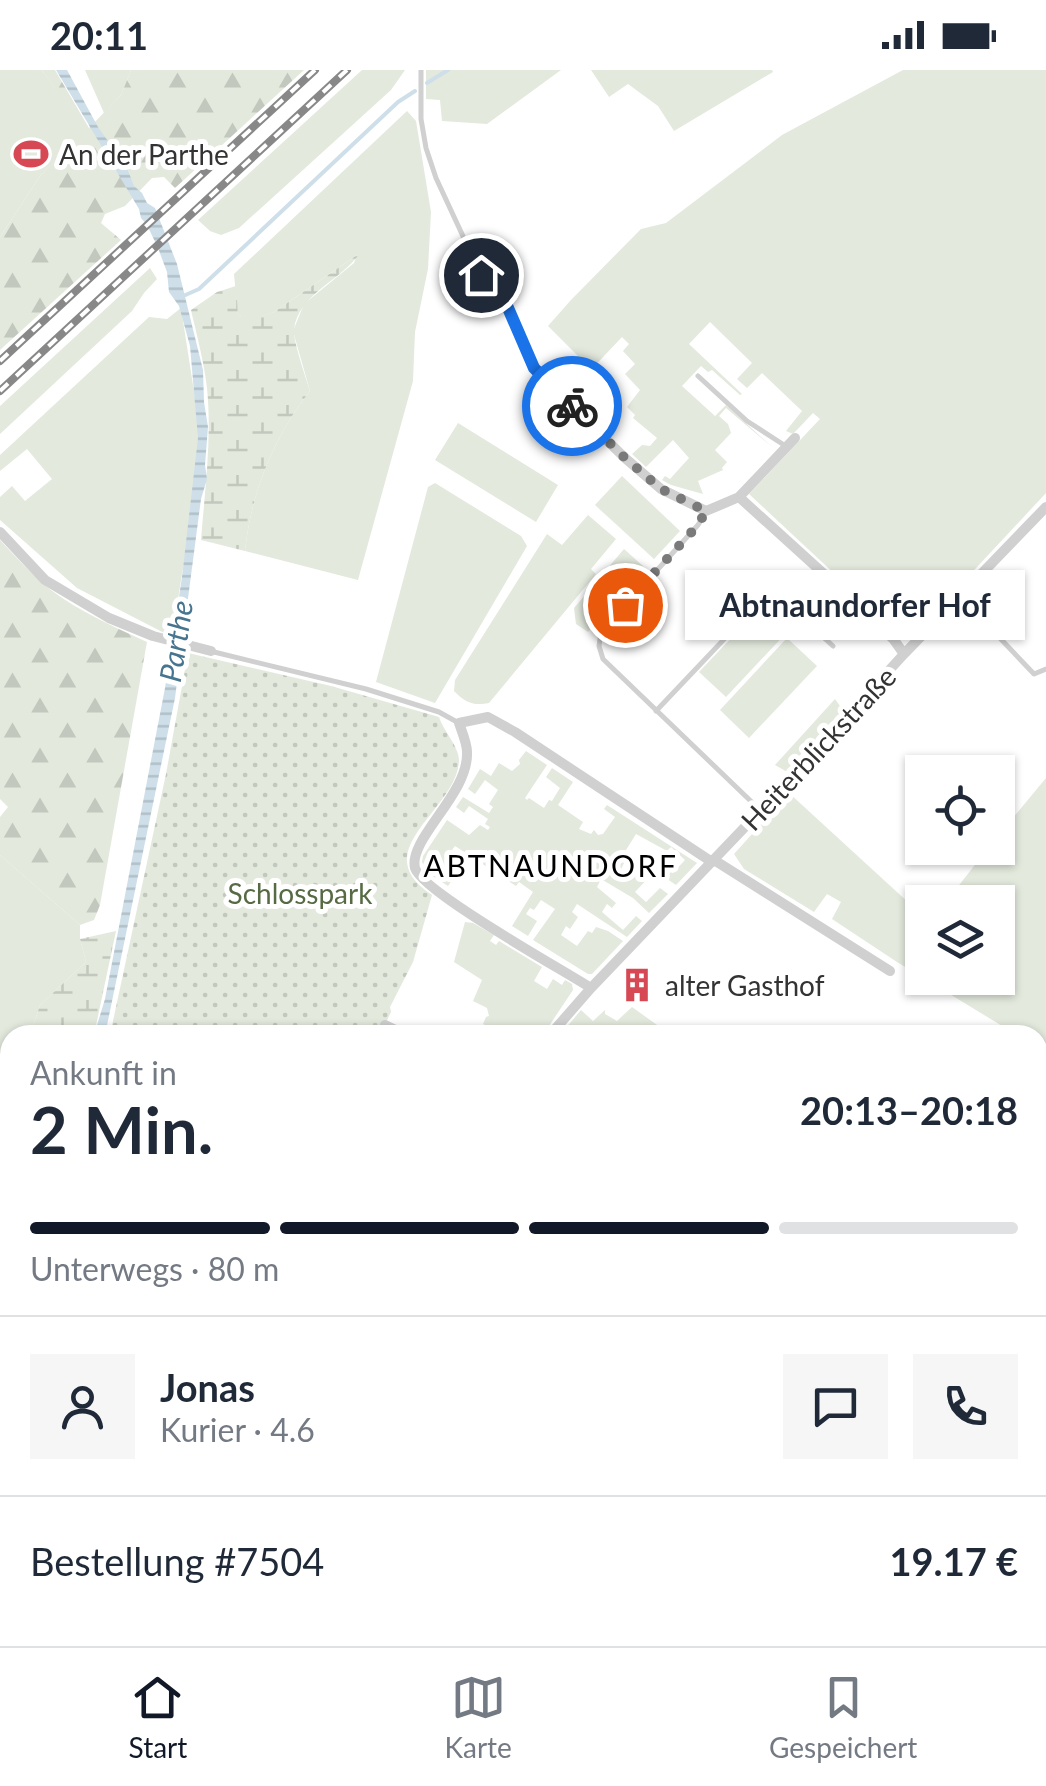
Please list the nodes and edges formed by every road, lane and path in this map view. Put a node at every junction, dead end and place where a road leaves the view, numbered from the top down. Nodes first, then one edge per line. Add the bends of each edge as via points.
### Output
1 (421, 70) edge
2 (534, 368) joint
3 (698, 376) dead end
4 (791, 442) joint
5 (739, 497) junction
6 (1046, 507) edge
7 (706, 511) junction
8 (0, 532) edge
9 (960, 596) junction
10 (833, 646) dead end
11 (211, 651) joint
12 (904, 654) junction
13 (1046, 670) edge
14 (656, 711) junction
15 (459, 722) junction
16 (761, 811) junction
17 (713, 861) junction
18 (890, 971) dead end
19 (591, 988) junction
20 (559, 1025) edge

1 - 2 lane via 421,119 436,178
2 - 7 street via 661,489
3 - 4 lane via 747,421
4 - 5 street
5 - 7 street
5 - 12 street
6 - 9 street, Heiterblickstraße
7 - 14 lane via 601,632 603,660
8 - 11 street via 45,580 109,618
9 - 12 street, Heiterblickstraße
9 - 13 lane via 1034,674
10 - 14 lane via 777,594 768,594
11 - 15 lane via 366,689
12 - 16 street, Heiterblickstraße
14 - 16 lane
15 - 17 street via 488,717
15 - 19 street via 468,750 461,784 417,849 415,868 447,898
16 - 17 street, Heiterblickstraße
17 - 18 street
17 - 19 street, Heiterblickstraße
19 - 20 street, Heiterblickstraße

